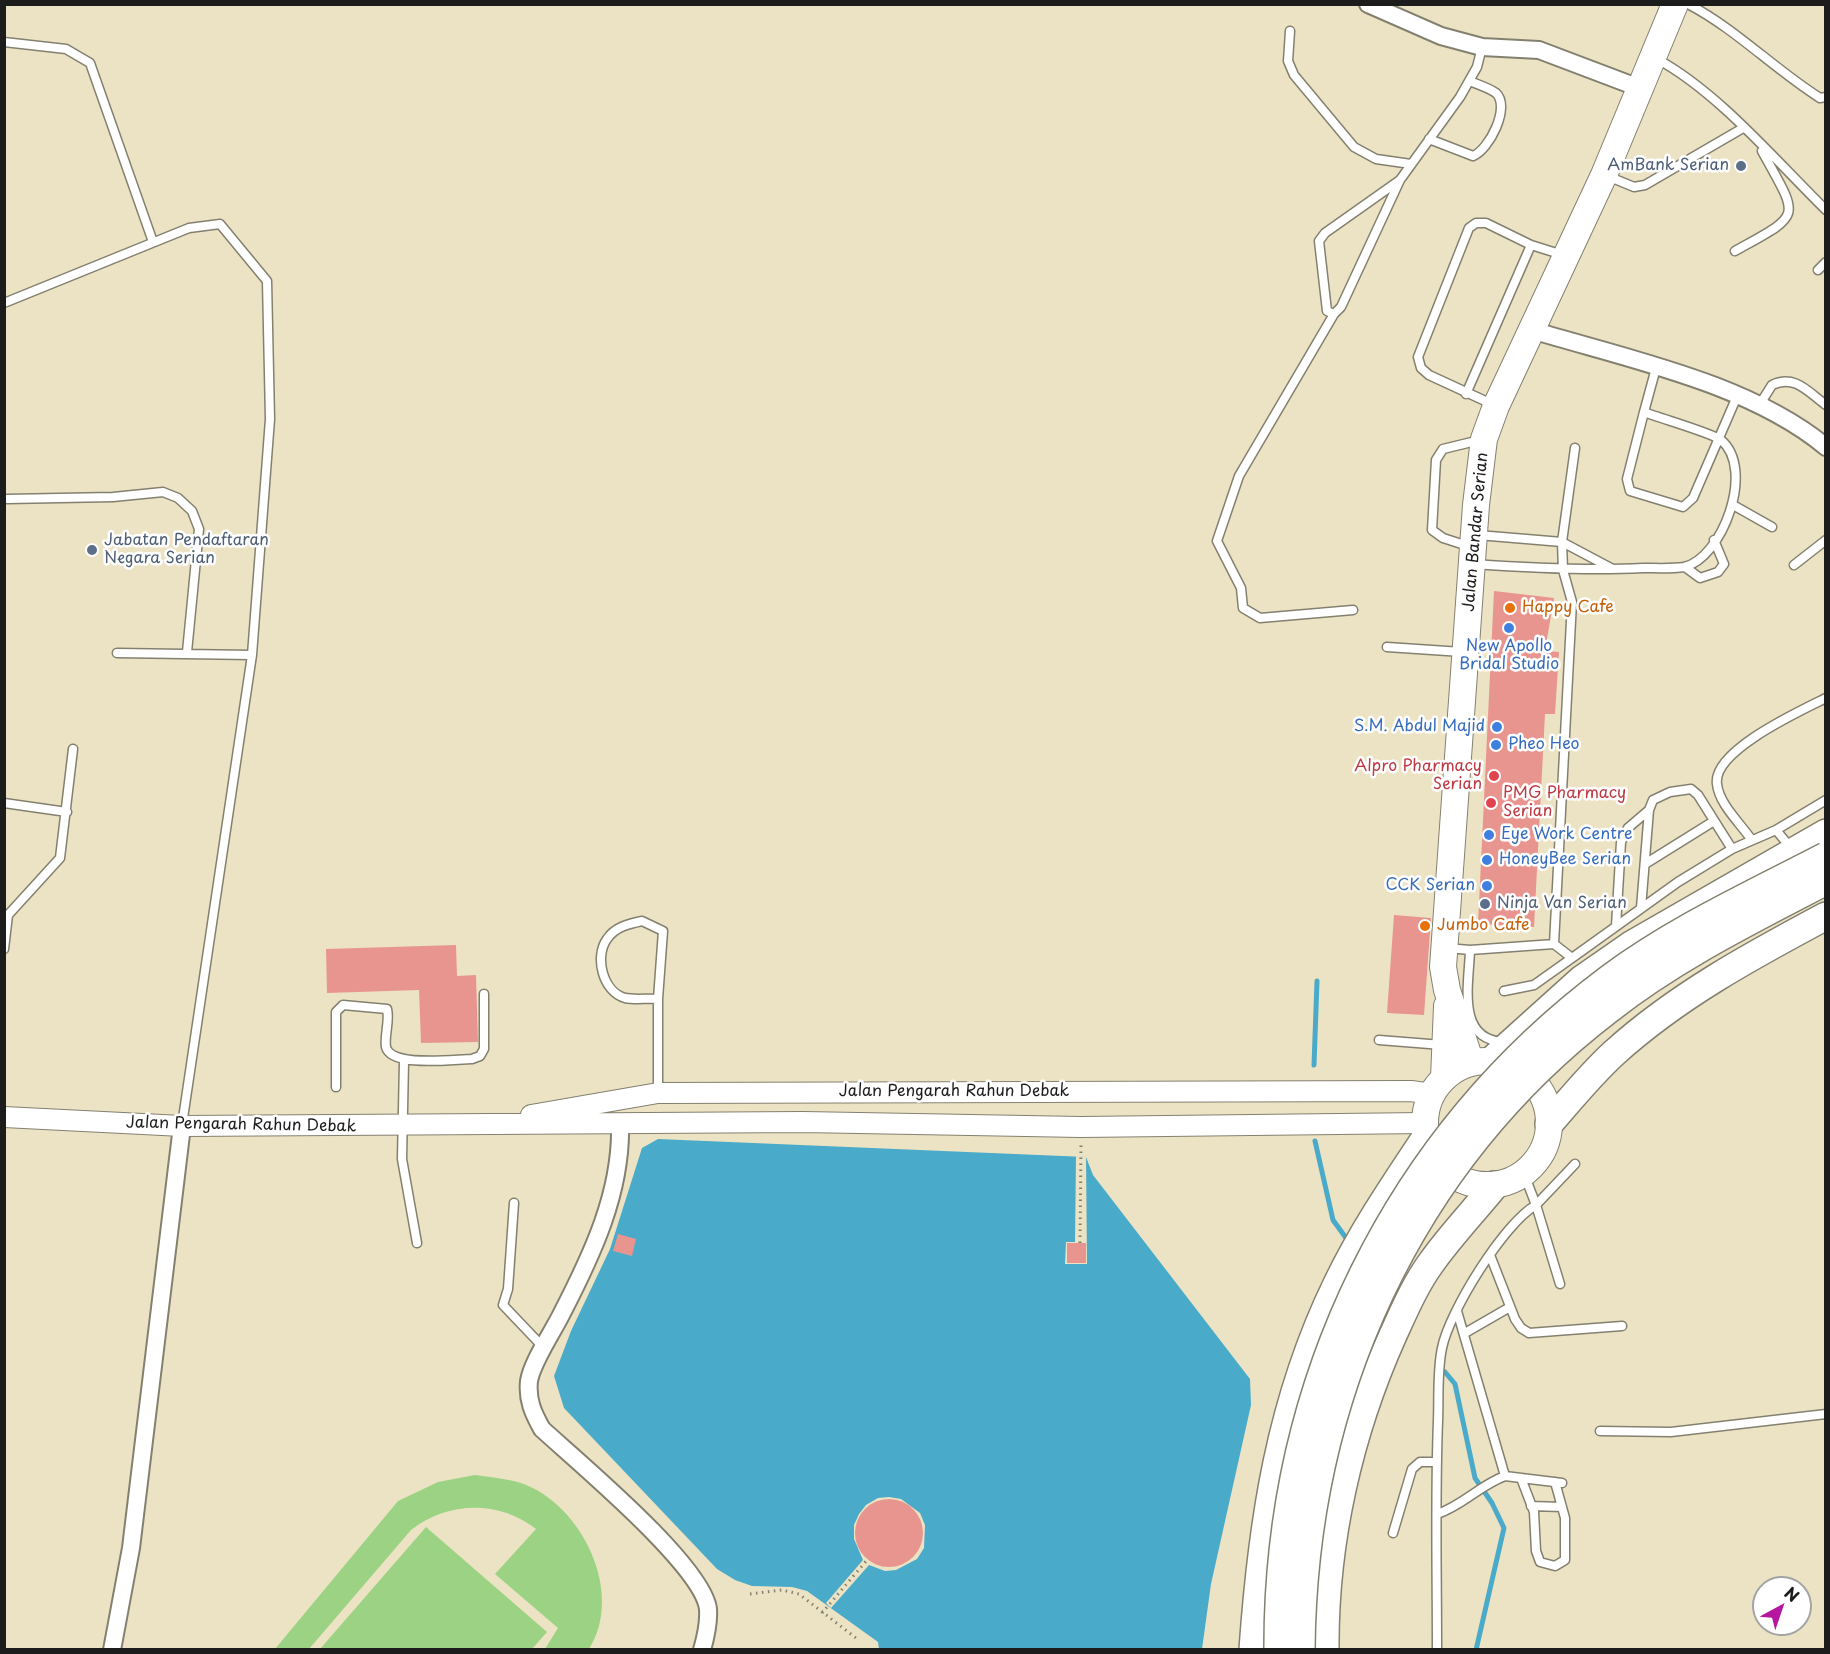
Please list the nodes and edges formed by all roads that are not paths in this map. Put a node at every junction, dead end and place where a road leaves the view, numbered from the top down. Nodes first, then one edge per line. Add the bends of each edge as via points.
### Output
1 (1368, 4) edge
2 (1675, 4) edge
3 (1688, 4) edge
4 (1290, 31) dead end
5 (4, 42) edge
6 (1482, 47) junction
7 (1654, 58) junction
8 (1469, 81) junction
9 (1641, 89) junction
10 (1826, 97) edge
11 (1743, 128) junction
12 (1429, 139) junction
13 (1756, 140) junction
14 (1411, 165) junction
15 (1604, 175) junction
16 (1400, 180) junction
17 (1826, 210) edge
18 (153, 242) junction
19 (1531, 245) junction
20 (1735, 251) dead end
21 (1567, 256) junction
22 (1826, 262) edge
23 (1818, 270) dead end
24 (4, 303) edge
25 (1334, 314) junction
26 (1532, 330) junction
27 (1656, 368) junction
28 (1466, 394) junction
29 (1738, 394) junction
30 (1761, 404) junction
31 (1826, 405) edge
32 (1496, 406) junction
33 (1644, 412) junction
34 (1484, 439) junction
35 (1720, 439) junction
36 (1826, 447) edge
37 (1575, 448) dead end
38 (7, 499) dead end
39 (1733, 505) junction
40 (1772, 526) dead end
41 (1714, 540) junction
42 (1826, 540) edge
43 (1562, 542) junction
44 (1474, 549) junction
45 (1794, 565) dead end
46 (1685, 567) junction
47 (1563, 570) junction
48 (1614, 570) junction
49 (1353, 610) dead end
50 (1387, 647) dead end
51 (117, 652) dead end
52 (187, 652) junction
53 (1466, 652) junction
54 (252, 655) junction
55 (1826, 698) edge
56 (72, 749) dead end
57 (1826, 800) edge
58 (4, 803) edge
59 (1649, 810) junction
60 (67, 812) junction
61 (1714, 821) junction
62 (1776, 830) junction
63 (1826, 833) edge
64 (1751, 839) junction
65 (1732, 849) junction
66 (1793, 851) junction
67 (1826, 856) edge
68 (1645, 864) junction
69 (1826, 881) edge
70 (1641, 908) junction
71 (6, 915) edge
72 (1826, 916) edge
73 (1616, 926) junction
74 (1554, 944) junction
75 (1444, 948) junction
76 (4, 949) edge
77 (1470, 950) junction
78 (1572, 958) junction
79 (1448, 990) junction
80 (1504, 991) dead end
81 (484, 994) dead end
82 (658, 999) junction
83 (1379, 1040) dead end
84 (1445, 1045) junction
85 (1490, 1055) junction
86 (404, 1061) junction
87 (1438, 1086) junction
88 (336, 1087) dead end
89 (658, 1093) junction
90 (4, 1117) edge
91 (478, 1124) junction
92 (620, 1124) junction
93 (1550, 1124) junction
94 (182, 1126) junction
95 (404, 1126) junction
96 (1425, 1130) junction
97 (1575, 1164) dead end
98 (1524, 1174) junction
99 (1495, 1185) junction
100 (514, 1203) dead end
101 (1536, 1205) junction
102 (1366, 1228) junction
103 (417, 1243) dead end
104 (1490, 1255) junction
105 (1431, 1263) junction
106 (1560, 1284) dead end
107 (1510, 1307) junction
108 (1457, 1311) junction
109 (1622, 1326) dead end
110 (1465, 1333) junction
111 (544, 1347) junction
112 (1826, 1414) edge
113 (1600, 1431) dead end
114 (1436, 1462) junction
115 (1505, 1476) junction
116 (1521, 1478) junction
117 (1531, 1506) junction
118 (1562, 1507) junction
119 (1437, 1514) junction
120 (1393, 1533) dead end
121 (112, 1650) edge
122 (702, 1650) edge
123 (1253, 1650) edge
124 (1278, 1650) edge
125 (1301, 1650) edge
126 (1325, 1650) edge
127 (1437, 1650) edge

1 - 6 street via 1441,36
2 - 7 main road, Jalan Bandar Serian
3 - 10 lane via 1720,21 1803,87 1820,98
4 - 14 lane via 1288,61 1294,75 1354,147 1376,159
5 - 18 lane via 66,49 90,63
6 - 8 lane
6 - 9 street via 1539,50
7 - 9 main road, Jalan Bandar Serian
7 - 11 lane via 1675,69
8 - 12 lane
8 - 12 lane via 1497,94 1500,101 1501,111 1492,138 1473,156
9 - 15 main road, Jalan Bandar Serian
11 - 13 lane
11 - 15 lane via 1645,185 1634,187
12 - 14 lane
13 - 17 lane
13 - 20 lane via 1784,190 1789,218
14 - 16 lane
15 - 21 main road, Jalan Bandar Serian
16 - 25 lane via 1341,307
16 - 25 lane via 1319,241 1324,303 1327,311
18 - 24 lane
18 - 54 lane via 189,228 220,224 267,281 270,419
19 - 21 lane
19 - 28 lane
19 - 28 lane via 1486,223 1469,228 1418,357 1421,368 1429,375
21 - 26 main road, Jalan Bandar Serian
22 - 23 lane
25 - 49 lane via 1239,476 1217,541 1241,588 1243,608 1260,618
26 - 27 street
26 - 32 main road, Jalan Bandar Serian
27 - 29 street
27 - 33 lane
28 - 32 lane
29 - 30 street
29 - 35 lane
30 - 31 lane via 1772,385 1790,380
30 - 36 street via 1801,426
32 - 34 main road, Jalan Bandar Serian
33 - 35 lane
33 - 35 lane via 1627,479 1630,491 1683,507 1693,498
34 - 44 main road, Jalan Bandar Serian
34 - 44 lane via 1443,449 1436,460 1432,530
35 - 39 lane via 1736,467
37 - 43 lane
38 - 52 lane via 163,492 178,498 192,512 200,529
39 - 40 lane
39 - 41 lane
41 - 46 lane via 1701,558
41 - 46 lane via 1724,564 1718,572 1700,578
42 - 45 lane
43 - 44 lane
43 - 47 lane
43 - 48 lane
44 - 47 lane
44 - 53 main road, Jalan Bandar Serian
46 - 48 lane
47 - 48 lane
47 - 74 lane via 1572,602
50 - 53 lane
51 - 52 lane
52 - 54 lane
53 - 75 main road, Jalan Bandar Serian
54 - 94 lane
55 - 64 lane via 1755,738 1729,756 1720,768 1716,782 1720,795
56 - 60 lane
57 - 62 lane
58 - 60 lane
59 - 61 lane via 1653,800 1691,789
59 - 68 lane
59 - 73 lane via 1628,828 1621,842
60 - 71 lane via 60,858
61 - 65 lane
61 - 68 lane
62 - 64 lane
62 - 66 lane
63 - 66 highway
64 - 65 lane
65 - 70 lane
66 - 85 highway via 1631,945 1582,979
67 - 124 highway, bridge via 1665,942 1569,1010 1489,1085 1408,1190 1348,1305 1310,1416 1293,1486 1278,1610
68 - 70 lane
69 - 125 highway, bridge via 1727,933 1609,1009 1556,1052 1502,1104 1450,1170 1408,1236 1350,1367 1317,1489 1301,1611
70 - 73 lane
71 - 76 lane
72 - 93 highway via 1729,968 1652,1021 1592,1074
73 - 78 lane
74 - 77 lane
74 - 78 lane
75 - 77 lane
75 - 79 main road, Jalan Bandar Serian
77 - 85 lane via 1468,1008 1474,1028 1490,1042
78 - 80 lane via 1534,985
79 - 84 main road, Jalan Bandar Serian
79 - 85 main road, Jalan Bandar Serian
81 - 86 lane via 484,1049 480,1056
82 - 82 lane via 663,931 642,921 621,926 606,940 600,965 608,985 623,998
82 - 89 lane
83 - 84 lane
84 - 87 main road, Jalan Bandar Serian
85 - 87 main road
85 - 93 main road via 1530,1078 1548,1107
86 - 88 lane via 386,1049 387,1009 343,1005 336,1012
86 - 95 lane
87 - 89 street, Jalan Pengarah Rahun Debak via 1411,1091
87 - 96 main road
89 - 91 street, Jalan Pengarah Rahun Debak
90 - 94 street, Jalan Pengarah Rahun Debak
91 - 92 street, Jalan Pengarah Rahun Debak
91 - 95 street, Jalan Pengarah Rahun Debak
92 - 96 street, Jalan Pengarah Rahun Debak via 1377,1125
92 - 111 street via 621,1155 606,1215 581,1277
93 - 98 main road via 1538,1160
94 - 95 street, Jalan Pengarah Rahun Debak
94 - 121 street via 131,1548
95 - 103 lane via 402,1159
96 - 99 main road via 1442,1166 1457,1178 1475,1185
96 - 102 highway
97 - 101 lane
98 - 99 main road
98 - 101 lane
99 - 105 highway
100 - 111 lane via 508,1289 503,1305
101 - 104 lane via 1522,1213
101 - 106 lane
102 - 105 highway via 1388,1218 1407,1220 1422,1231
102 - 123 highway via 1324,1313 1288,1414 1260,1557
104 - 107 lane
104 - 108 lane
105 - 126 highway via 1385,1353 1367,1395 1354,1441 1335,1527
107 - 109 lane via 1521,1328 1529,1333
107 - 110 lane
108 - 110 lane
108 - 114 lane via 1442,1347
110 - 115 lane
111 - 122 street via 529,1380 530,1407 542,1429 668,1546 698,1584 708,1608
112 - 113 lane via 1671,1432
114 - 119 lane
114 - 120 lane via 1420,1462 1412,1469
115 - 116 lane
115 - 119 lane
116 - 117 lane
116 - 118 lane via 1558,1482
117 - 118 lane
117 - 118 lane via 1540,1562 1555,1566 1565,1560
119 - 127 lane

